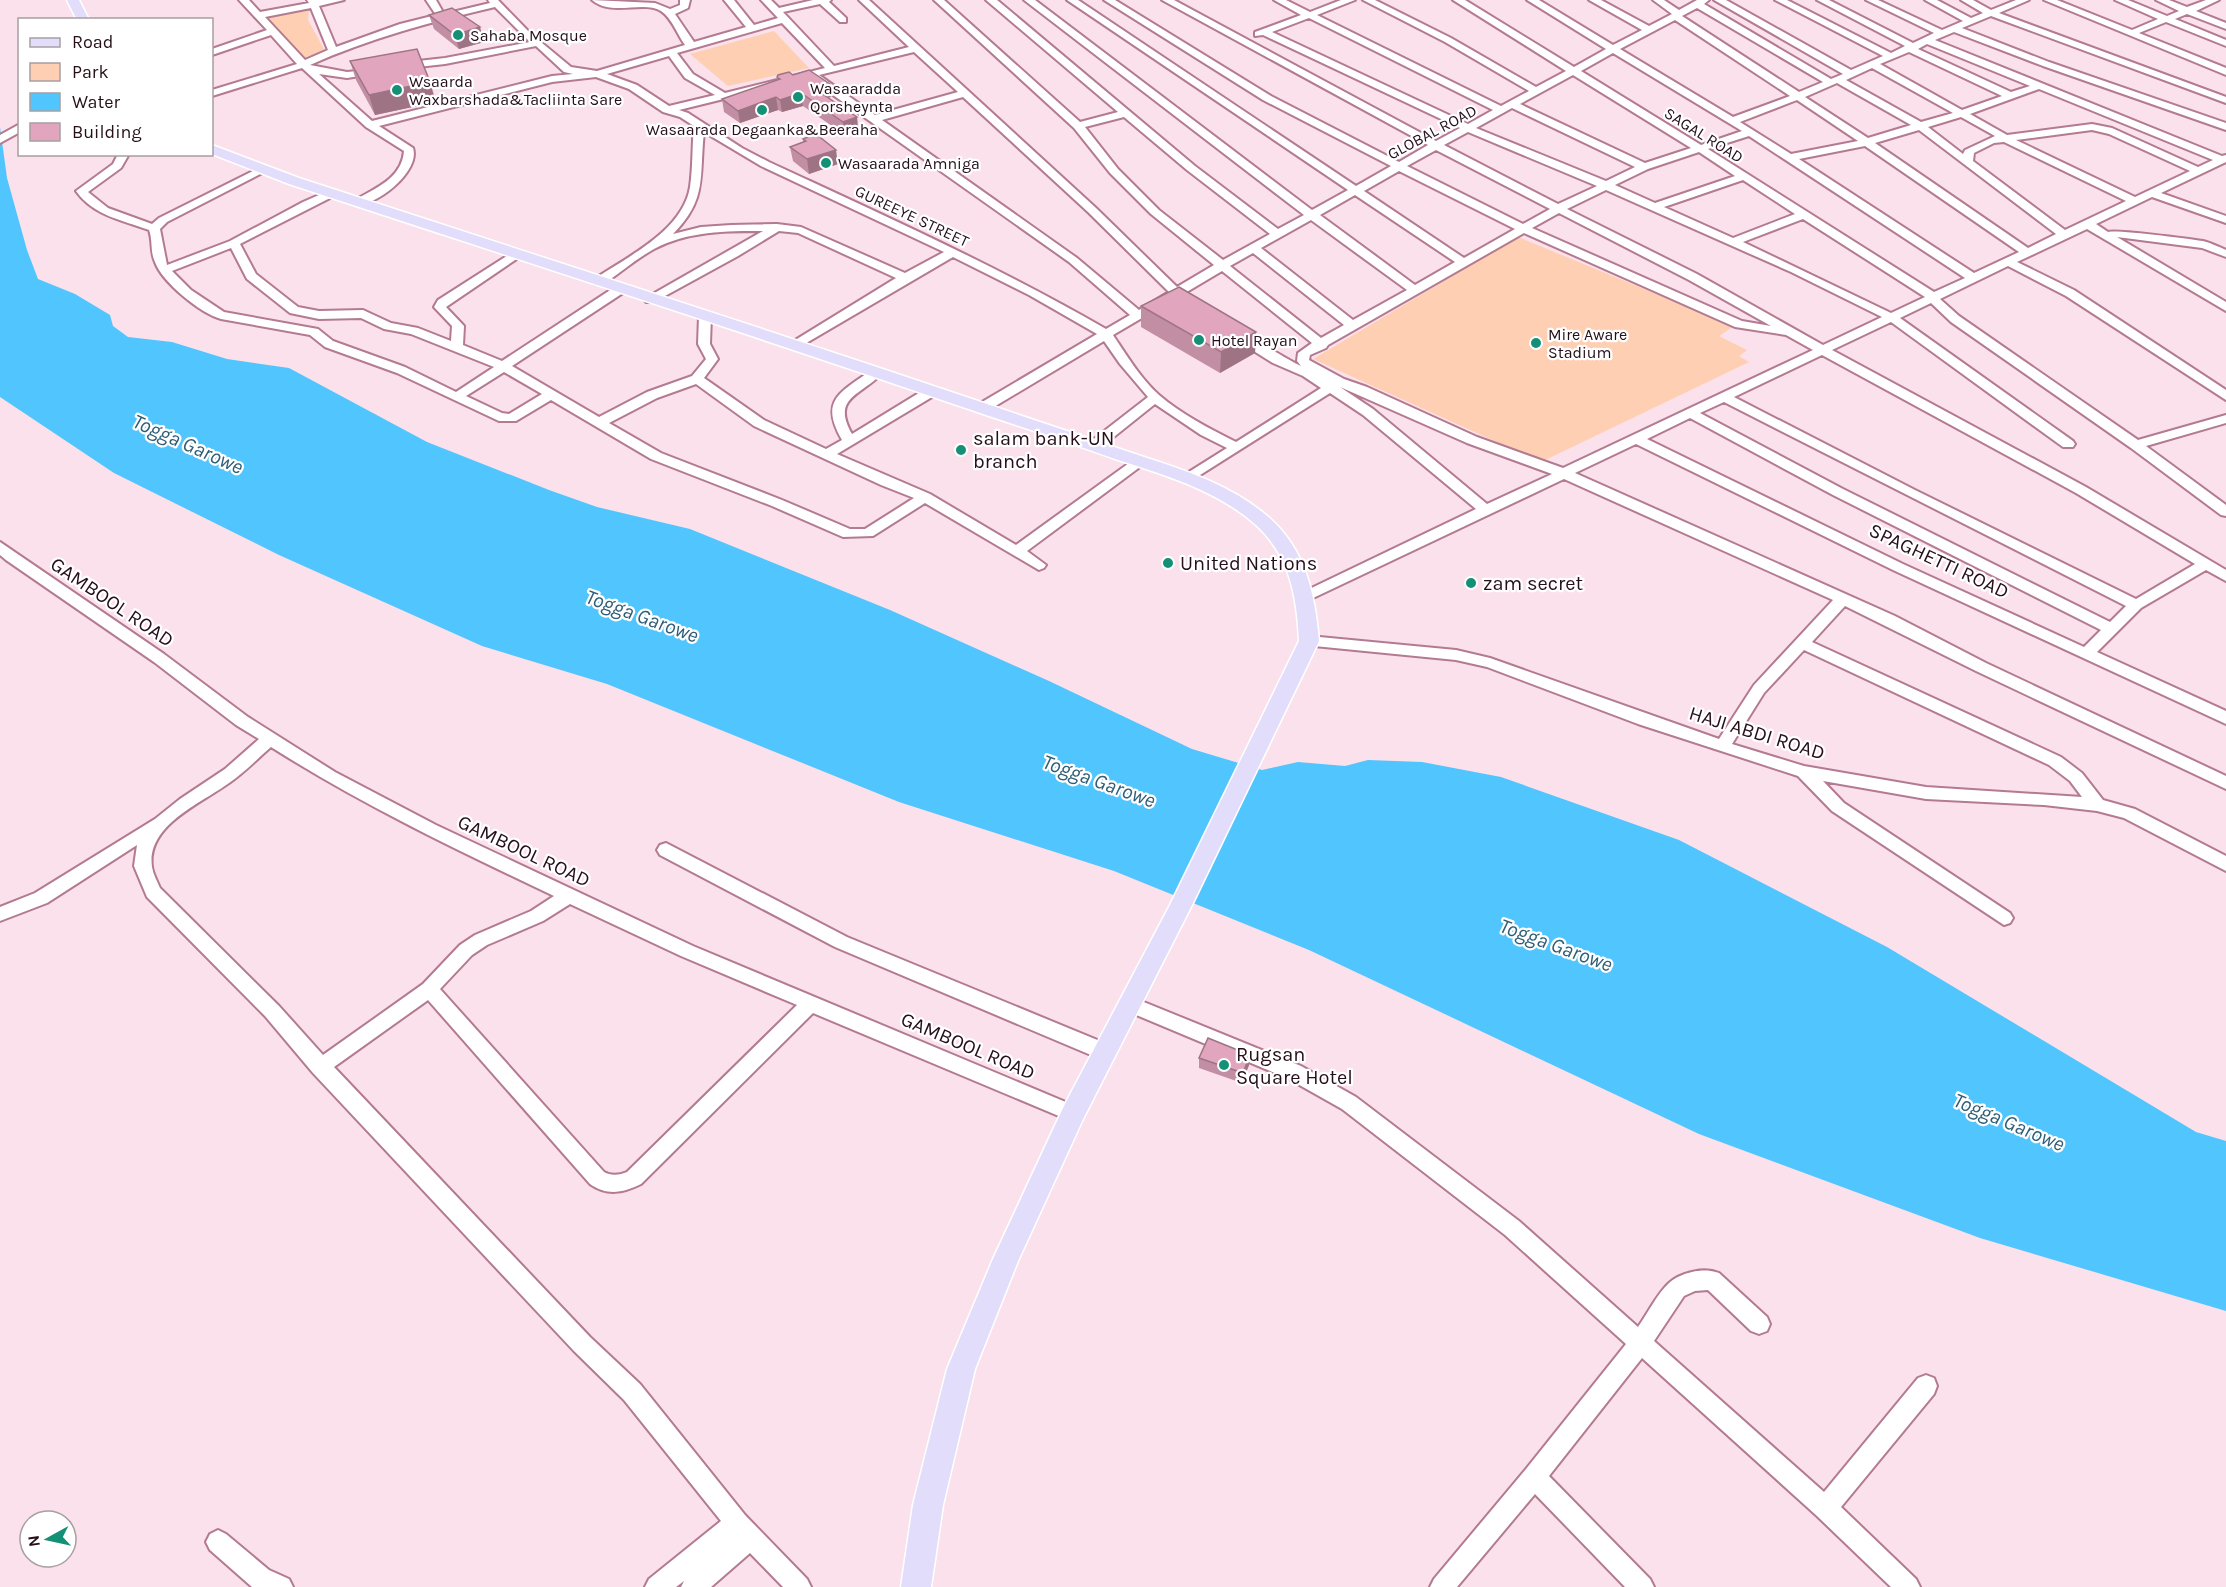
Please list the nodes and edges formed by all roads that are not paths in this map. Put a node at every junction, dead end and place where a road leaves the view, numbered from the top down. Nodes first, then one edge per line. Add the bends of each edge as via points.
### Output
1 (73, 0) edge
2 (244, 0) edge
3 (339, 0) edge
4 (431, 0) edge
5 (597, 0) edge
6 (685, 0) edge
7 (729, 0) edge
8 (766, 0) edge
9 (824, 0) edge
10 (864, 0) edge
11 (939, 0) edge
12 (991, 0) edge
13 (1029, 0) edge
14 (1072, 0) edge
15 (1109, 0) edge
16 (1167, 0) edge
17 (1279, 0) edge
18 (1350, 0) edge
19 (1368, 0) edge
20 (1458, 0) edge
21 (1532, 0) edge
22 (1594, 0) edge
23 (1658, 0) edge
24 (1719, 0) edge
25 (1780, 0) edge
26 (1822, 0) edge
27 (1870, 0) edge
28 (1930, 0) edge
29 (1966, 0) edge
30 (2024, 0) edge
31 (2049, 0) edge
32 (2063, 0) edge
33 (2140, 0) edge
34 (2161, 0) edge
35 (2214, 0) edge
36 (313, 2) edge
37 (495, 2) edge
38 (643, 2) edge
39 (1700, 2) edge
40 (2122, 4) edge
41 (62, 6) dead end
42 (2185, 10) junction
43 (776, 11) junction
44 (2107, 11) dead end
45 (668, 13) junction
46 (1990, 13) junction
47 (259, 15) junction
48 (1308, 15) junction
49 (1677, 15) junction
50 (2096, 15) junction
51 (441, 16) junction
52 (67, 18) edge
53 (82, 18) edge
54 (2166, 18) junction
55 (784, 19) junction
56 (843, 20) dead end
57 (1971, 21) junction
58 (2226, 26) edge
59 (752, 28) junction
60 (1955, 29) junction
61 (1650, 30) junction
62 (273, 31) junction
63 (2136, 31) junction
64 (1264, 32) junction
65 (1943, 34) junction
66 (1243, 40) junction
67 (1929, 41) junction
68 (538, 43) junction
69 (2226, 43) edge
70 (692, 46) junction
71 (1913, 48) junction
72 (914, 49) junction
73 (1615, 49) junction
74 (333, 51) junction
75 (213, 52) edge
76 (672, 53) junction
77 (1892, 57) junction
78 (1874, 64) junction
79 (305, 66) junction
80 (2222, 67) edge
81 (832, 69) junction
82 (1574, 72) junction
83 (597, 74) junction
84 (810, 74) junction
85 (1851, 74) junction
86 (1835, 81) junction
87 (2038, 86) junction
88 (1538, 92) junction
89 (213, 93) edge
90 (966, 93) junction
91 (722, 94) junction
92 (2011, 96) junction
93 (1799, 97) junction
94 (2226, 100) edge
95 (1514, 105) junction
96 (667, 110) junction
97 (1503, 111) junction
98 (1125, 113) junction
99 (1961, 114) junction
100 (873, 119) junction
101 (1733, 122) junction
102 (370, 125) junction
103 (699, 126) junction
104 (1078, 126) junction
105 (1920, 126) junction
106 (2226, 127) edge
107 (18, 128) edge
108 (1470, 128) junction
109 (1750, 132) junction
110 (5, 137) edge
111 (2005, 138) junction
112 (1867, 142) junction
113 (1435, 146) junction
114 (1699, 148) junction
115 (213, 149) edge
116 (123, 156) edge
117 (1789, 158) junction
118 (1968, 162) junction
119 (2222, 162) edge
120 (1400, 166) junction
121 (1644, 167) junction
122 (263, 171) junction
123 (2198, 171) junction
124 (1742, 177) junction
125 (1607, 186) junction
126 (1356, 192) junction
127 (332, 193) junction
128 (2151, 193) junction
129 (2135, 201) junction
130 (359, 202) junction
131 (1655, 207) junction
132 (1560, 208) junction
133 (1803, 215) junction
134 (1313, 216) junction
135 (2226, 220) edge
136 (2087, 224) junction
137 (777, 227) junction
138 (154, 228) junction
139 (1524, 229) junction
140 (2101, 231) junction
141 (1278, 235) junction
142 (2064, 235) junction
143 (1733, 242) junction
144 (234, 243) junction
145 (656, 244) junction
146 (1254, 248) junction
147 (953, 252) junction
148 (2027, 252) junction
149 (517, 254) junction
150 (2226, 254) edge
151 (2008, 262) junction
152 (1464, 263) junction
153 (1223, 265) junction
154 (164, 270) junction
155 (905, 278) junction
156 (1973, 278) junction
157 (600, 281) junction
158 (622, 288) junction
159 (1416, 291) junction
160 (1177, 293) junction
161 (1933, 297) junction
162 (650, 299) junction
163 (1194, 305) edge
164 (2226, 307) edge
165 (705, 316) junction
166 (1139, 316) junction
167 (1891, 317) junction
168 (1352, 326) junction
169 (1227, 328) edge
170 (1790, 332) junction
171 (1107, 335) junction
172 (796, 345) junction
173 (1322, 345) junction
174 (456, 347) junction
175 (1822, 350) junction
176 (502, 366) junction
177 (877, 372) junction
178 (697, 379) junction
179 (1335, 385) junction
180 (932, 391) junction
181 (551, 394) junction
182 (458, 396) junction
183 (2226, 396) edge
184 (1724, 397) junction
185 (1155, 398) junction
186 (982, 408) junction
187 (1690, 413) junction
188 (2226, 419) edge
189 (598, 423) junction
190 (1636, 439) junction
191 (849, 441) junction
192 (2068, 444) dead end
193 (1095, 445) junction
194 (2136, 445) junction
195 (1237, 448) junction
196 (828, 454) junction
197 (1141, 461) junction
198 (1563, 473) junction
199 (1189, 478) junction
200 (925, 497) junction
201 (1486, 510) junction
202 (2226, 512) edge
203 (1018, 551) junction
204 (4, 555) edge
205 (2206, 564) junction
206 (1039, 565) dead end
207 (2226, 576) edge
208 (1306, 596) junction
209 (1843, 599) junction
210 (2136, 605) junction
211 (2111, 628) junction
212 (1309, 641) junction
213 (1802, 643) junction
214 (2087, 653) junction
215 (2226, 718) edge
216 (271, 738) junction
217 (1722, 747) junction
218 (1804, 772) junction
219 (2226, 783) edge
220 (2097, 805) junction
221 (161, 822) junction
222 (666, 850) dead end
223 (2226, 864) edge
224 (568, 896) junction
225 (0, 914) edge
226 (2004, 918) dead end
227 (429, 989) junction
228 (812, 1002) junction
229 (1129, 1004) junction
230 (1106, 1052) junction
231 (320, 1067) junction
232 (1073, 1114) junction
233 (1759, 1324) dead end
234 (1640, 1343) junction
235 (1926, 1386) dead end
236 (1534, 1477) junction
237 (1825, 1508) junction
238 (744, 1530) junction
239 (218, 1542) dead end
240 (281, 1587) edge
241 (657, 1587) edge
242 (693, 1587) edge
243 (799, 1587) edge
244 (916, 1587) edge
245 (1442, 1587) edge
246 (1642, 1587) edge
247 (1908, 1587) edge

1 - 53 main road
2 - 47 street
3 - 36 street
4 - 51 street
5 - 38 street via 603,4
6 - 45 street via 685,6
7 - 59 street
8 - 43 street
9 - 43 street
9 - 56 street
10 - 72 street
11 - 104 street
12 - 98 street
13 - 134 street
14 - 126 street
15 - 120 street via 1267,98
16 - 66 street
17 - 48 street
18 - 48 street
19 - 88 street
20 - 82 street, SAGAL ROAD
21 - 73 street
22 - 61 street
23 - 49 street
24 - 85 street
25 - 77 street
26 - 71 street
27 - 65 street
28 - 57 street
29 - 46 street
30 - 46 street
31 - 80 street
32 - 50 street
33 - 40 street
34 - 42 street
35 - 42 street
36 - 47 street
36 - 74 street
37 - 51 street
37 - 68 street, GUREEYE STREET
38 - 45 street
39 - 49 street, GLOBAL ROAD
39 - 86 street
40 - 54 street
41 - 52 main road
42 - 54 street
42 - 58 street
43 - 55 street
44 - 50 street
45 - 70 street
46 - 57 street
46 - 94 street
47 - 62 street
48 - 64 street
48 - 97 street
49 - 61 street, GLOBAL ROAD
49 - 93 street
50 - 63 street
51 - 74 street
54 - 63 street
54 - 69 street
55 - 59 street
55 - 81 street
57 - 60 street
59 - 70 street
60 - 65 street
60 - 106 street
61 - 73 street, GLOBAL ROAD
62 - 75 street
62 - 79 street
63 - 80 street
64 - 66 street
64 - 108 street
65 - 67 street
66 - 113 street
67 - 71 street
67 - 87 street
68 - 79 street via 356,75
68 - 83 street, GUREEYE STREET via 568,70
70 - 76 street
71 - 77 street
71 - 92 street
72 - 81 street
72 - 90 street
73 - 82 street, GLOBAL ROAD
73 - 101 street
74 - 79 street
76 - 83 street
76 - 91 street via 689,76
77 - 78 street
78 - 85 street
78 - 99 street
79 - 89 street
79 - 102 street
81 - 84 street
82 - 88 street, GLOBAL ROAD
82 - 114 street, SAGAL ROAD
83 - 96 street, GUREEYE STREET via 633,87
83 - 102 street via 552,79
84 - 91 street
84 - 100 street
85 - 86 street
86 - 93 street
86 - 105 street
87 - 92 street
87 - 119 street
88 - 95 street, GLOBAL ROAD
90 - 100 street
90 - 160 street
91 - 96 street
92 - 99 street
93 - 101 street
93 - 112 street
95 - 97 street, GLOBAL ROAD
95 - 121 street
96 - 103 street, GUREEYE STREET via 684,115
97 - 108 street, GLOBAL ROAD
98 - 104 street
98 - 141 street
99 - 105 street
99 - 111 street
100 - 166 street via 1073,260
101 - 109 street
102 - 130 street via 410,150 410,160 398,178
103 - 145 street via 696,192 690,208
103 - 147 street, GUREEYE STREET via 765,164
104 - 153 street via 1114,171 1155,212
105 - 112 street
105 - 118 street
107 - 110 street
108 - 113 street, GLOBAL ROAD
108 - 125 street
109 - 114 street
109 - 117 street
111 - 118 street via 1969,152
111 - 123 street via 2092,127 2112,131
111 - 129 street
112 - 117 street
112 - 148 street
113 - 120 street, GLOBAL ROAD
113 - 132 street
114 - 121 street
114 - 124 street, SAGAL ROAD
115 - 122 main road
116 - 138 street via 118,166 82,191 104,210
117 - 156 street
118 - 142 street
119 - 123 street
120 - 126 street, GLOBAL ROAD
120 - 139 street
121 - 125 street
122 - 127 main road
122 - 138 street
123 - 128 street
124 - 131 street
124 - 133 street, SAGAL ROAD
125 - 131 street
125 - 132 street
126 - 134 street, GLOBAL ROAD
126 - 152 street
127 - 130 main road
127 - 144 street
128 - 129 street
128 - 135 street
129 - 136 street
130 - 149 main road
131 - 143 street
132 - 139 street
132 - 170 street
133 - 143 street
133 - 161 street, SAGAL ROAD
134 - 141 street, GLOBAL ROAD
134 - 159 street
136 - 140 street
136 - 142 street
137 - 145 street via 706,230
137 - 155 street via 801,231
137 - 162 street
138 - 154 street
139 - 152 street
139 - 170 street via 1739,324
140 - 150 street via 2205,245
140 - 164 street
141 - 146 street, GLOBAL ROAD
142 - 148 street
143 - 167 street
144 - 154 street
144 - 174 street via 251,276 294,310 319,315 363,314
145 - 157 street
146 - 153 street, GLOBAL ROAD
146 - 168 street
147 - 155 street
147 - 171 street, GUREEYE STREET
148 - 151 street
149 - 157 main road
149 - 174 street via 442,303 442,311 458,325
151 - 156 street
151 - 183 street via 2070,293
152 - 159 street
153 - 160 street, GLOBAL ROAD
153 - 173 street
154 - 182 street via 209,310 314,332 338,348
155 - 172 street
156 - 161 street
157 - 158 main road
158 - 162 main road
158 - 176 street
159 - 168 street
160 - 163 street
160 - 166 street, GLOBAL ROAD
161 - 167 street
161 - 194 street, SAGAL ROAD via 1955,318
162 - 165 main road
165 - 172 main road
165 - 178 street via 704,344 712,359
166 - 171 street, GLOBAL ROAD
167 - 175 street
167 - 192 street
168 - 173 street
169 - 179 street via 1276,360
170 - 175 street
171 - 185 street
171 - 186 street, GLOBAL ROAD
172 - 177 main road
173 - 179 street via 1304,353 1303,361
174 - 176 street
175 - 184 street
175 - 205 street via 2082,490
176 - 181 street
176 - 182 street
177 - 180 main road
177 - 191 street via 844,398 838,408 837,417
178 - 189 street via 652,395
178 - 196 street via 759,423
179 - 195 street
179 - 198 street via 1362,390 1472,440
179 - 201 street
180 - 186 main road
180 - 191 street
181 - 182 street via 511,418
181 - 189 street
184 - 187 street
184 - 210 street
185 - 193 street
185 - 195 street
186 - 193 main road
187 - 190 street
187 - 211 street via 1838,492
188 - 194 street
189 - 200 street via 656,456 848,534 868,533
190 - 198 street
190 - 214 street, SPAGHETTI ROAD
191 - 196 street
193 - 197 main road
194 - 202 street, SAGAL ROAD
195 - 199 street
196 - 200 street
197 - 199 main road
197 - 203 street
198 - 201 street
198 - 209 street
199 - 208 main road via 1233,499 1274,531 1300,574
200 - 203 street
201 - 208 street
203 - 206 street
204 - 216 street, GAMBOOL ROAD
205 - 207 street
205 - 210 street
208 - 212 main road
209 - 213 street
209 - 219 street
210 - 211 street
211 - 214 street
212 - 217 street, HAJI ABDI ROAD via 1456,655 1490,663
212 - 229 main road
213 - 217 street via 1753,698
213 - 220 street via 2055,761 2076,777
214 - 215 street, SPAGHETTI ROAD
216 - 221 street via 226,778
216 - 224 street, GAMBOOL ROAD via 329,776
217 - 218 street, HAJI ABDI ROAD
218 - 220 street, HAJI ABDI ROAD via 1926,793
218 - 226 street via 1838,807
220 - 223 street, HAJI ABDI ROAD via 2129,813
221 - 225 street via 42,898
221 - 231 street via 143,854 143,866 153,892 272,1011
222 - 230 street via 841,942
224 - 227 street via 537,916 466,950
224 - 228 street, GAMBOOL ROAD via 687,951
227 - 228 street via 597,1178 614,1184 634,1178
227 - 231 street
228 - 232 street, GAMBOOL ROAD
229 - 230 main road
229 - 234 street via 1294,1072 1349,1103 1512,1228
230 - 232 main road
231 - 238 street via 632,1392
232 - 244 main road via 1006,1259 962,1369 928,1505
233 - 234 street via 1712,1280 1694,1281 1677,1289
234 - 236 street
234 - 237 street
235 - 237 street
236 - 245 street
236 - 246 street
237 - 247 street
238 - 241 street
238 - 242 street
238 - 243 street
239 - 240 street via 261,1579

